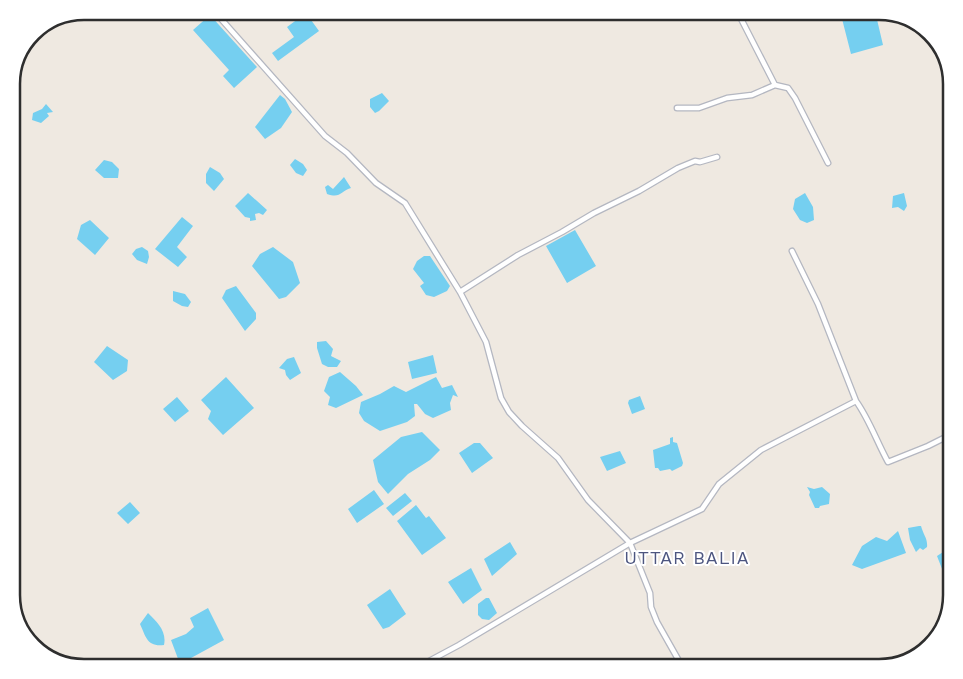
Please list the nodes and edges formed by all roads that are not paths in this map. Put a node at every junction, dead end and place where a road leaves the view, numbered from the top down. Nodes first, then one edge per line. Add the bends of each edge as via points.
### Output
1 (222, 20) edge
2 (743, 20) edge
3 (775, 85) junction
4 (677, 108) dead end
5 (717, 158) dead end
6 (828, 163) dead end
7 (792, 251) dead end
8 (460, 292) junction
9 (856, 402) junction
10 (943, 438) edge
11 (630, 544) junction
12 (433, 659) edge
13 (678, 659) edge

1 - 8 street via 325,136 348,153 376,184 405,203
2 - 3 street
3 - 4 street via 752,95 726,98 699,108
3 - 6 street via 788,88 796,98
5 - 8 street via 695,161 678,168 518,255
7 - 9 street via 818,304
8 - 11 street via 486,342 501,398 509,412 558,458 588,500
9 - 10 street via 888,462
9 - 11 street via 766,447 719,484 702,508
11 - 12 street
11 - 13 street via 650,592 657,622

